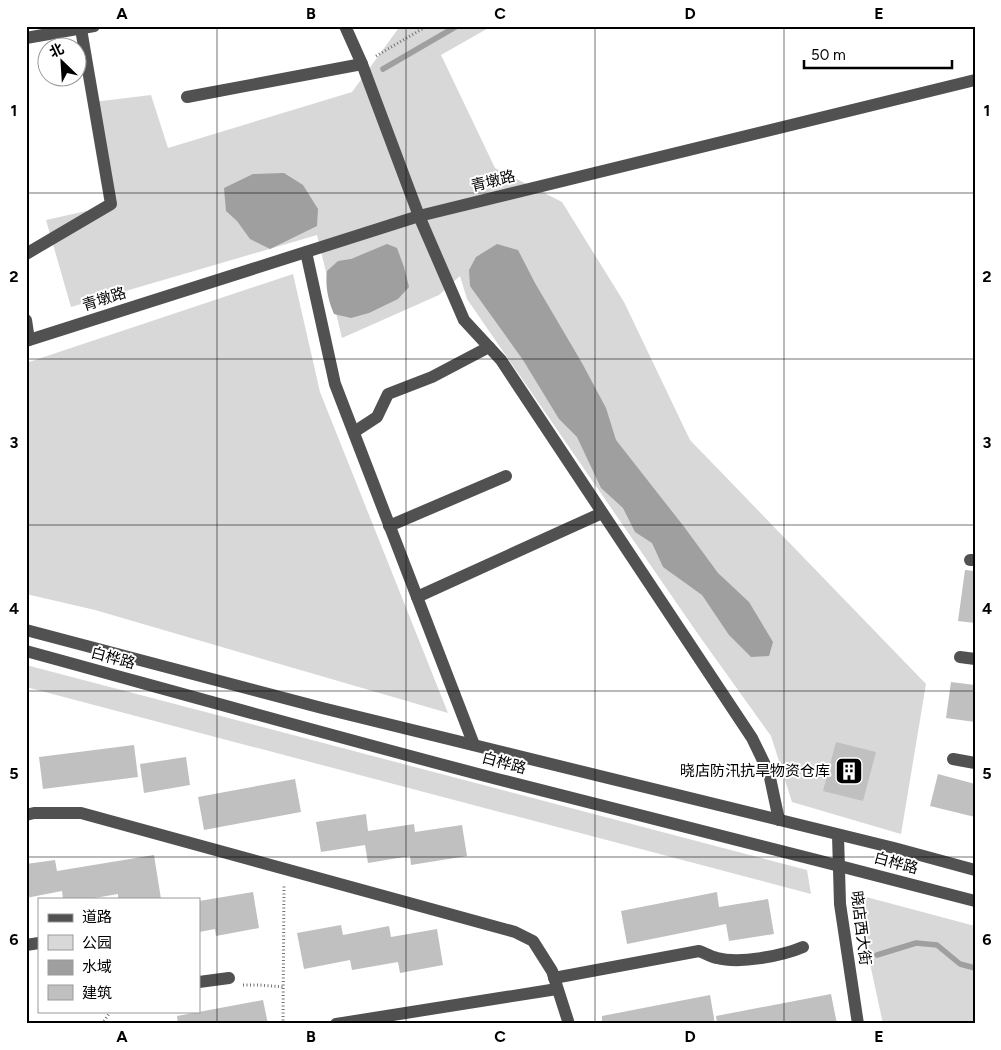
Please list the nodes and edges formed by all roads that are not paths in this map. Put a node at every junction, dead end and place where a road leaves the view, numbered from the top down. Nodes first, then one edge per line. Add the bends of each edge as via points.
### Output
1 (94, 26) edge
2 (345, 26) edge
3 (81, 29) junction
4 (26, 38) edge
5 (362, 64) junction
6 (975, 80) edge
7 (187, 97) dead end
8 (419, 216) junction
9 (306, 252) junction
10 (26, 254) edge
11 (26, 320) edge
12 (28, 340) edge
13 (489, 347) junction
14 (354, 432) junction
15 (506, 476) dead end
16 (602, 513) junction
17 (389, 526) junction
18 (417, 597) junction
19 (26, 630) edge
20 (26, 650) edge
21 (960, 657) dead end
22 (975, 660) edge
23 (474, 745) junction
24 (953, 759) dead end
25 (975, 763) edge
26 (26, 815) edge
27 (779, 820) junction
28 (838, 835) junction
29 (839, 865) junction
30 (975, 870) edge
31 (975, 901) edge
32 (803, 946) dead end
33 (229, 978) road end
34 (200, 982) edge
35 (556, 984) junction
36 (336, 1024) edge
37 (569, 1024) edge
38 (858, 1024) edge

1 - 3 street
2 - 5 street
3 - 4 street
3 - 10 street via 112,204
5 - 7 street
5 - 8 street
6 - 8 street, 青墩路
8 - 9 street, 青墩路
8 - 13 street via 464,320
9 - 12 street, 青墩路
9 - 14 street via 335,384
11 - 12 street
13 - 14 street via 432,377 388,394 377,417
13 - 16 street via 501,360
14 - 17 street
15 - 17 street
16 - 18 street
16 - 27 street via 752,738 769,773
17 - 18 street
18 - 23 street
19 - 23 street, 白桦路
20 - 29 street, 白桦路 via 497,779
21 - 22 street
23 - 27 street, 白桦路
24 - 25 street
26 - 35 street via 82,813 515,932 533,941 552,971
27 - 28 street, 白桦路
28 - 29 street, 晓店西大街
28 - 30 street, 白桦路
29 - 31 street, 白桦路
29 - 38 street, 晓店西大街 via 840,904
32 - 35 street via 791,952 744,961 718,959 699,951
33 - 34 street
35 - 36 street
35 - 37 street

